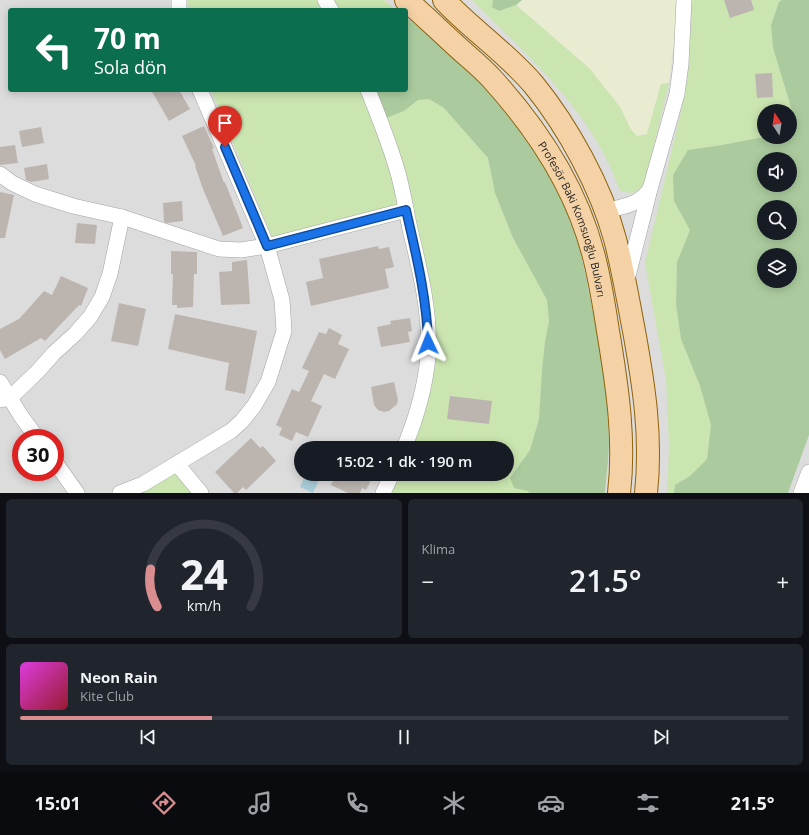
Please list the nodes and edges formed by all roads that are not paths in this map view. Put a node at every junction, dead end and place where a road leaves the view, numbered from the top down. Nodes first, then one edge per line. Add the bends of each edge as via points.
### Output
1 (406, 0) edge
2 (444, 0) edge
3 (684, 0) edge
4 (201, 92) edge
5 (369, 92) edge
6 (0, 174) edge
7 (650, 190) junction
8 (406, 210) junction
9 (605, 211) junction
10 (122, 217) junction
11 (267, 246) junction
12 (626, 285) junction
13 (0, 382) edge
14 (5, 399) edge
15 (30, 429) edge
16 (407, 441) edge
17 (177, 464) junction
18 (809, 472) edge
19 (64, 475) edge
20 (77, 493) edge
21 (120, 493) edge
22 (201, 493) edge
23 (619, 493) edge
24 (646, 493) edge
25 (801, 493) edge

1 - 23 main road, Profesör Baki Komsuoğlu Bulvarı via 500,89 553,158 575,201 595,260 616,386 621,459
2 - 9 main road via 536,88 577,150
3 - 7 street via 677,94
4 - 11 street
5 - 8 street via 398,172
6 - 10 street via 12,183 36,194 73,206
7 - 9 street via 643,199
7 - 12 street
8 - 11 street
8 - 16 street via 420,272 428,330 425,382
9 - 12 main road via 615,238
10 - 11 street via 219,249 241,250
10 - 14 street via 110,274 102,298 90,317 38,371
11 - 17 street via 282,300 284,332 268,382 254,406 231,431
12 - 24 main road via 647,410
13 - 14 street
14 - 15 street
17 - 21 street via 143,484
17 - 22 street
18 - 25 street
19 - 20 street

